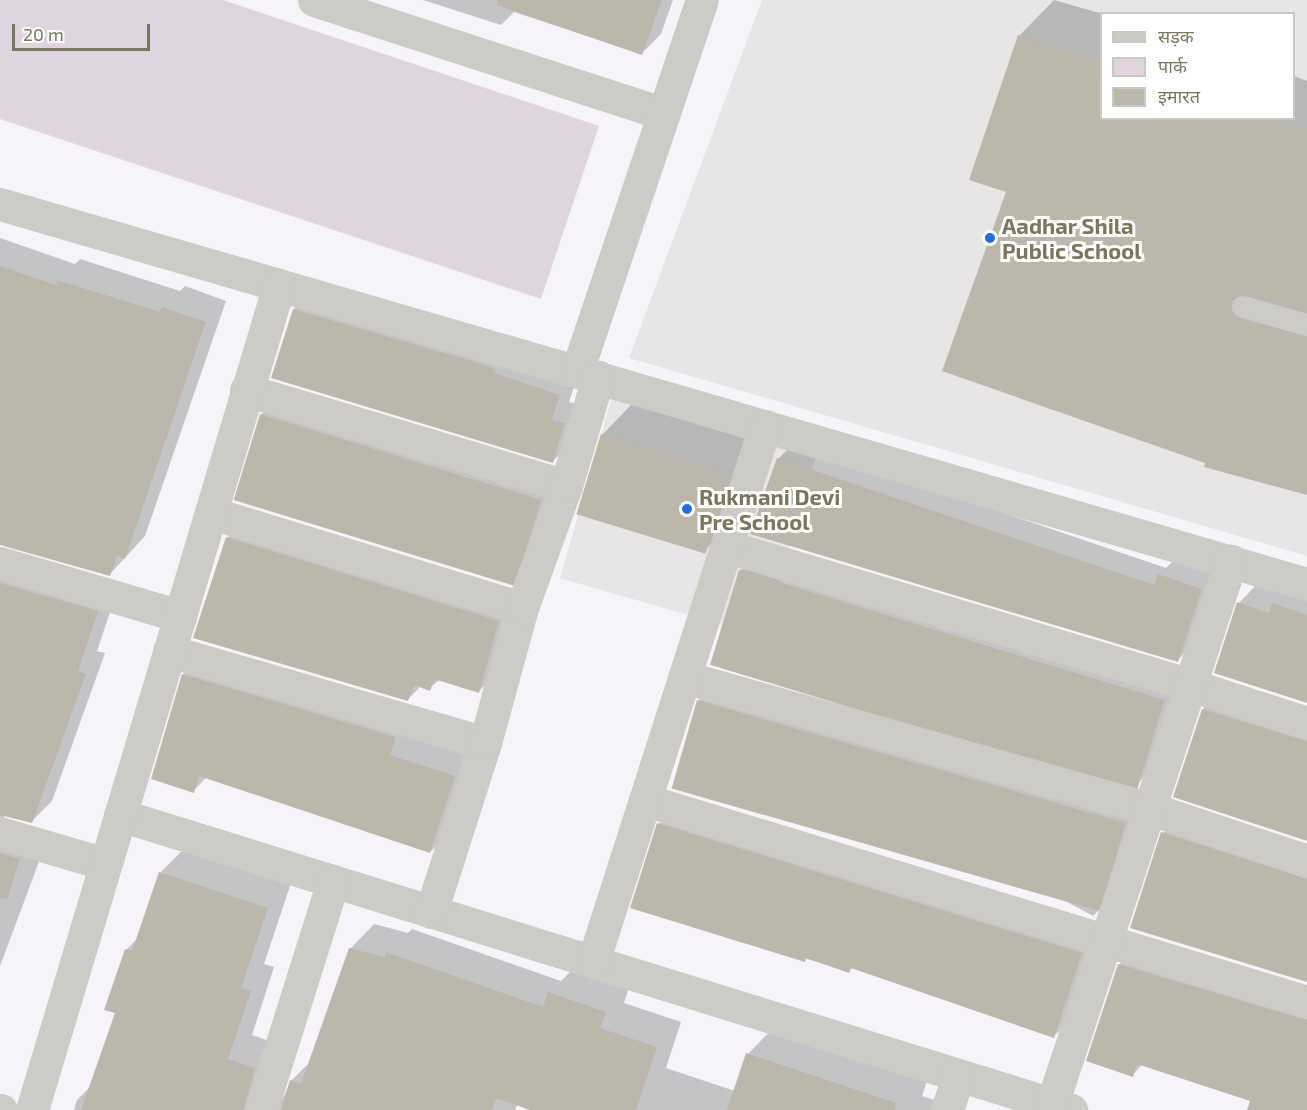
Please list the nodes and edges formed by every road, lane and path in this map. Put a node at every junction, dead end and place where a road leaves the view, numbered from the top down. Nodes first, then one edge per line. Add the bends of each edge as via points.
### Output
1 (314, 0) edge
2 (702, 0) edge
3 (664, 114) junction
4 (0, 204) edge
5 (279, 285) junction
6 (1244, 307) dead end
7 (1307, 325) edge
8 (587, 374) junction
9 (246, 390) junction
10 (765, 426) junction
11 (566, 486) junction
12 (211, 513) junction
13 (728, 547) junction
14 (1231, 561) junction
15 (0, 563) edge
16 (1307, 584) edge
17 (522, 608) junction
18 (180, 616) junction
19 (169, 651) junction
20 (684, 676) junction
21 (1190, 685) junction
22 (1307, 723) edge
23 (485, 743) junction
24 (645, 800) junction
25 (1148, 808) junction
26 (120, 815) junction
27 (0, 833) edge
28 (1307, 861) edge
29 (105, 864) junction
30 (333, 881) junction
31 (431, 912) junction
32 (1106, 939) junction
33 (593, 962) junction
34 (1307, 1002) edge
35 (958, 1076) junction
36 (1062, 1107) edge
37 (32, 1110) edge
38 (261, 1110) edge
39 (947, 1110) edge

1 - 3 street
2 - 3 street
3 - 8 street
4 - 5 street
5 - 8 street
5 - 9 street
6 - 7 lane
8 - 10 street
8 - 11 street
9 - 11 street
9 - 12 street
10 - 13 street
10 - 14 street
11 - 17 street
12 - 17 street
12 - 18 street
13 - 20 street
13 - 21 street
14 - 16 street
14 - 21 street
15 - 18 street
17 - 23 street
18 - 19 street
19 - 23 street
19 - 26 street
20 - 24 street
20 - 25 street
21 - 22 street
21 - 25 street
23 - 31 street
24 - 32 street
24 - 33 street
25 - 28 street
25 - 32 street
26 - 29 street
26 - 30 street
27 - 29 street
29 - 37 street
30 - 31 street
30 - 38 street
31 - 33 street
32 - 34 street
32 - 36 street
33 - 35 street
35 - 36 street
35 - 39 street

